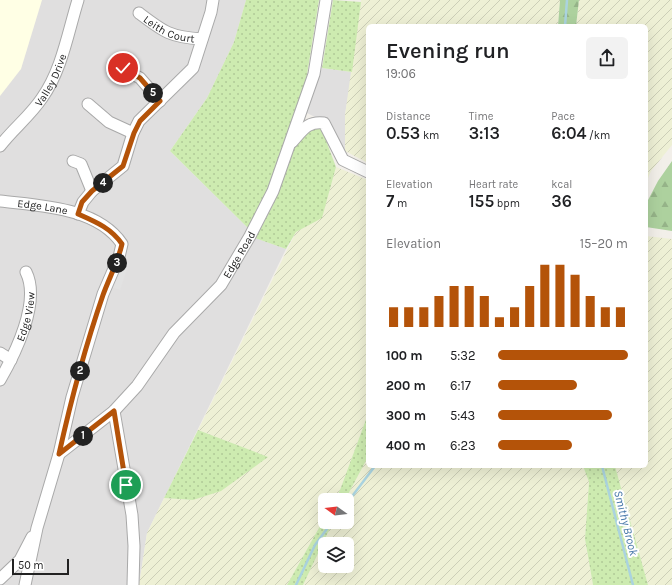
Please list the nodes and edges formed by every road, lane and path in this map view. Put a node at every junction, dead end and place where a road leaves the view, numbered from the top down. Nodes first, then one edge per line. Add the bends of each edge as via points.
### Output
1 (78, 0) edge
2 (213, 0) edge
3 (326, 0) edge
4 (139, 13) dead end
5 (202, 39) junction
6 (123, 68) dead end
7 (160, 101) junction
8 (88, 104) dead end
9 (134, 133) junction
10 (289, 145) junction
11 (0, 146) edge
12 (73, 161) dead end
13 (366, 171) edge
14 (92, 191) junction
15 (0, 201) edge
16 (78, 214) junction
17 (26, 272) dead end
18 (0, 353) edge
19 (11, 360) junction
20 (0, 380) edge
21 (114, 411) junction
22 (59, 454) junction
23 (37, 528) junction
24 (0, 580) edge
25 (25, 585) edge
26 (133, 585) edge

1 - 11 street, Valley Drive via 56,72 44,96
2 - 5 street, Leith Court
3 - 10 street, Edge Road via 314,74
4 - 5 street, Leith Court via 163,32 179,37
5 - 7 street, Leith Court via 193,68
6 - 7 street via 140,78
7 - 9 street, Leith Court via 140,121
8 - 9 street via 109,122
9 - 14 street, Leith Court via 123,166
10 - 13 street via 305,127 314,122 324,123 343,160
10 - 21 street, Edge Road via 273,191 221,285 174,333 137,386
12 - 14 street via 81,164
14 - 16 street, Leith Court via 82,202
15 - 16 street, Edge Lane
16 - 22 street, Edge Lane via 107,228 122,244 103,294 72,396
17 - 19 street, Edge View via 30,288 27,320
18 - 19 street
19 - 20 street, Edge View
21 - 22 street, Edge Road
21 - 26 street via 132,515
22 - 23 street
23 - 24 street via 20,560
23 - 25 street

